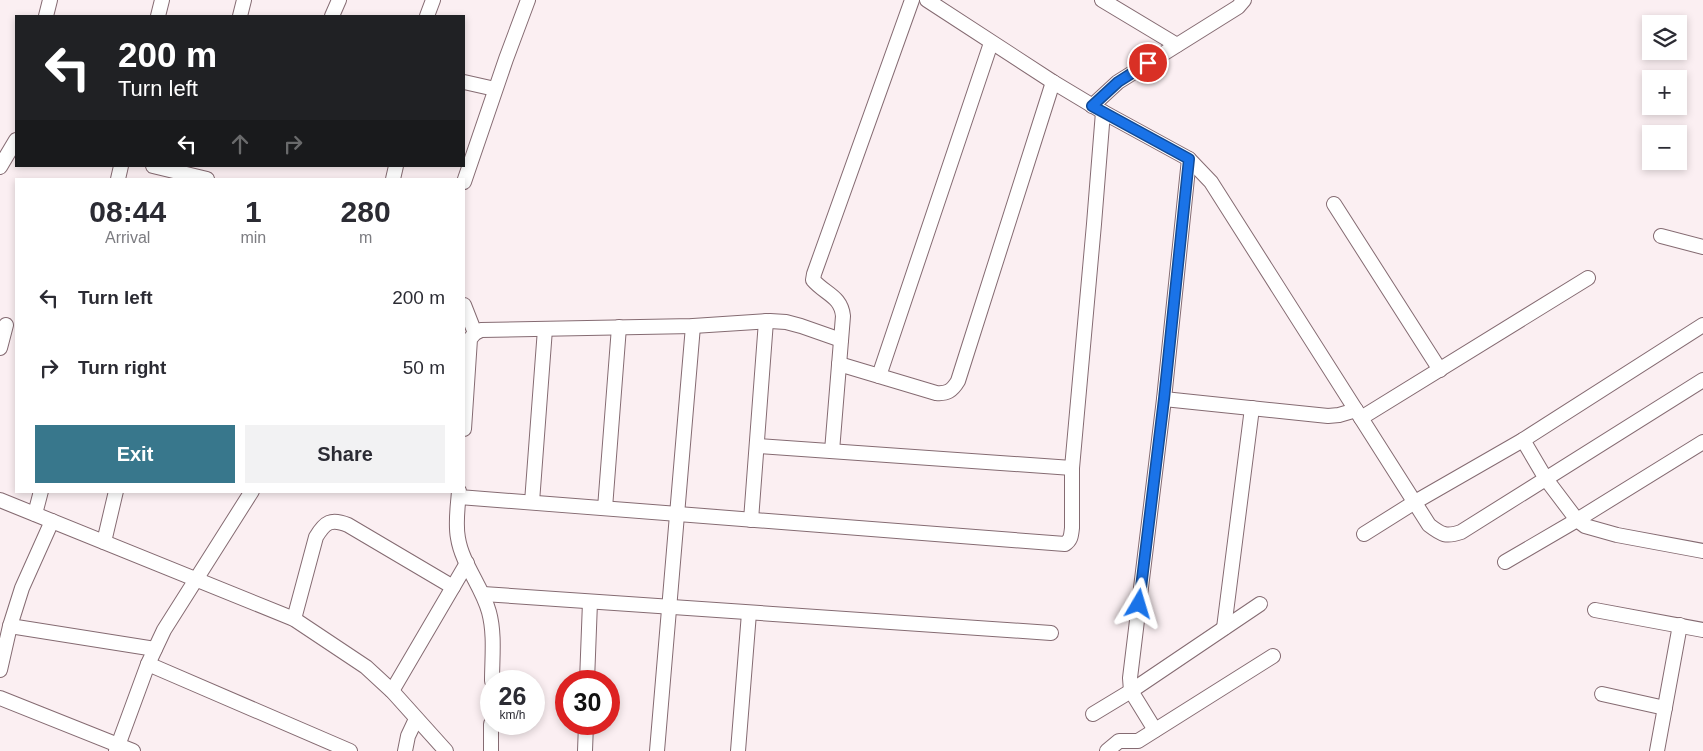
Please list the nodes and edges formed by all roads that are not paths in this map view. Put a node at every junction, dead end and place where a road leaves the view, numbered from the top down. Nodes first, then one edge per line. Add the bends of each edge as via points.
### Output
1 (50, 0) edge
2 (162, 0) edge
3 (244, 0) edge
4 (339, 0) edge
5 (434, 0) edge
6 (528, 0) edge
7 (912, 0) edge
8 (927, 0) edge
9 (1102, 0) edge
10 (1244, 0) edge
11 (46, 15) edge
12 (158, 15) edge
13 (240, 15) edge
14 (332, 15) edge
15 (427, 15) edge
16 (991, 44) junction
17 (1177, 45) junction
18 (465, 82) edge
19 (1053, 82) junction
20 (495, 89) junction
21 (1097, 109) junction
22 (15, 142) edge
23 (1189, 159) junction
24 (467, 162) edge
25 (0, 167) edge
26 (156, 167) edge
27 (203, 178) edge
28 (465, 178) edge
29 (1334, 204) dead end
30 (1661, 236) dead end
31 (1703, 247) edge
32 (1588, 278) dead end
33 (465, 308) edge
34 (766, 321) junction
35 (8, 325) edge
36 (1703, 325) edge
37 (693, 326) junction
38 (619, 327) junction
39 (545, 329) junction
40 (475, 333) junction
41 (841, 340) junction
42 (0, 348) edge
43 (839, 364) junction
44 (1440, 370) junction
45 (879, 376) junction
46 (1703, 380) edge
47 (1164, 399) junction
48 (1252, 408) junction
49 (1359, 414) junction
50 (465, 415) edge
51 (1523, 440) junction
52 (1703, 442) edge
53 (757, 446) junction
54 (832, 451) junction
55 (1072, 468) junction
56 (1546, 479) junction
57 (40, 493) edge
58 (116, 493) edge
59 (251, 493) edge
60 (459, 494) edge
61 (0, 500) edge
62 (532, 502) junction
63 (1415, 502) junction
64 (605, 508) junction
65 (35, 514) junction
66 (677, 514) junction
67 (751, 520) junction
68 (1577, 520) junction
69 (52, 521) junction
70 (1364, 534) dead end
71 (104, 542) junction
72 (1703, 550) edge
73 (1505, 562) dead end
74 (467, 563) junction
75 (195, 579) junction
76 (453, 587) junction
77 (483, 594) junction
78 (590, 602) junction
79 (1260, 604) dead end
80 (668, 608) junction
81 (1594, 610) dead end
82 (749, 613) junction
83 (294, 619) junction
84 (1680, 625) junction
85 (10, 626) junction
86 (1224, 628) junction
87 (1703, 630) edge
88 (1051, 633) dead end
89 (155, 649) junction
90 (1273, 656) dead end
91 (148, 664) junction
92 (0, 670) edge
93 (492, 670) edge
94 (587, 670) edge
95 (392, 691) junction
96 (1131, 691) junction
97 (1602, 694) dead end
98 (0, 698) edge
99 (1665, 708) junction
100 (1093, 714) dead end
101 (416, 719) junction
102 (1155, 730) junction
103 (491, 735) edge
104 (586, 735) edge
105 (1136, 746) edge
106 (117, 748) edge
107 (134, 751) edge
108 (350, 751) edge
109 (405, 751) edge
110 (446, 751) edge
111 (491, 751) edge
112 (585, 751) edge
113 (657, 751) edge
114 (738, 751) edge
115 (1106, 751) edge
116 (1657, 751) edge

1 - 11 street
2 - 12 street
3 - 13 street
4 - 14 street
5 - 15 street
6 - 20 street
7 - 41 street via 814,274 813,280 817,285 839,302 842,309
8 - 16 street
9 - 17 street
10 - 17 street
16 - 19 street
16 - 45 street
17 - 21 street via 1118,82
18 - 20 street
19 - 21 street
19 - 45 street via 958,381 946,394
20 - 24 street
21 - 23 street
21 - 55 street via 1094,224
22 - 25 street
23 - 47 street
23 - 49 street via 1211,182
24 - 28 street
26 - 27 street
29 - 44 street
30 - 31 street
32 - 44 street
33 - 40 street
34 - 37 street
34 - 41 street via 786,322
34 - 53 street
35 - 42 street
36 - 51 street
37 - 38 street
37 - 66 street
38 - 39 street
38 - 64 street
39 - 40 street via 481,330
39 - 62 street
40 - 50 street via 470,339
41 - 43 street
43 - 45 street
43 - 54 street
44 - 49 street
46 - 56 street
47 - 48 street
47 - 96 street
48 - 49 street via 1328,416
48 - 86 street
49 - 63 street
51 - 56 street
51 - 63 street
52 - 68 street
53 - 54 street
53 - 67 street
54 - 55 street
55 - 67 street via 1071,536 1065,544
56 - 63 street via 1461,532 1450,535 1429,525
56 - 68 street
57 - 65 street
58 - 71 street
59 - 75 street
60 - 62 street
60 - 74 street via 458,537
61 - 65 street
62 - 64 street
63 - 70 street
64 - 66 street
65 - 69 street
66 - 67 street
66 - 80 street
68 - 72 street via 1596,530
68 - 73 street
69 - 71 street
69 - 85 street via 25,581
71 - 75 street
74 - 76 street
74 - 77 street
75 - 83 street
75 - 89 street
76 - 83 street via 348,525 330,522 316,537
76 - 95 street
77 - 78 street
77 - 93 street via 492,626
78 - 80 street
78 - 94 street
79 - 86 street
80 - 82 street
80 - 113 street
81 - 84 street
82 - 88 street
82 - 114 street
83 - 95 street via 366,667
84 - 87 street
84 - 99 street
85 - 89 street
85 - 92 street
86 - 96 street
89 - 91 street
90 - 102 street
91 - 106 street
91 - 108 street
95 - 101 street
96 - 100 street
96 - 102 street
97 - 99 street
98 - 106 street
99 - 116 street
101 - 109 street
101 - 110 street
102 - 105 street
103 - 111 street
104 - 112 street
105 - 115 street via 1119,742
106 - 107 street

